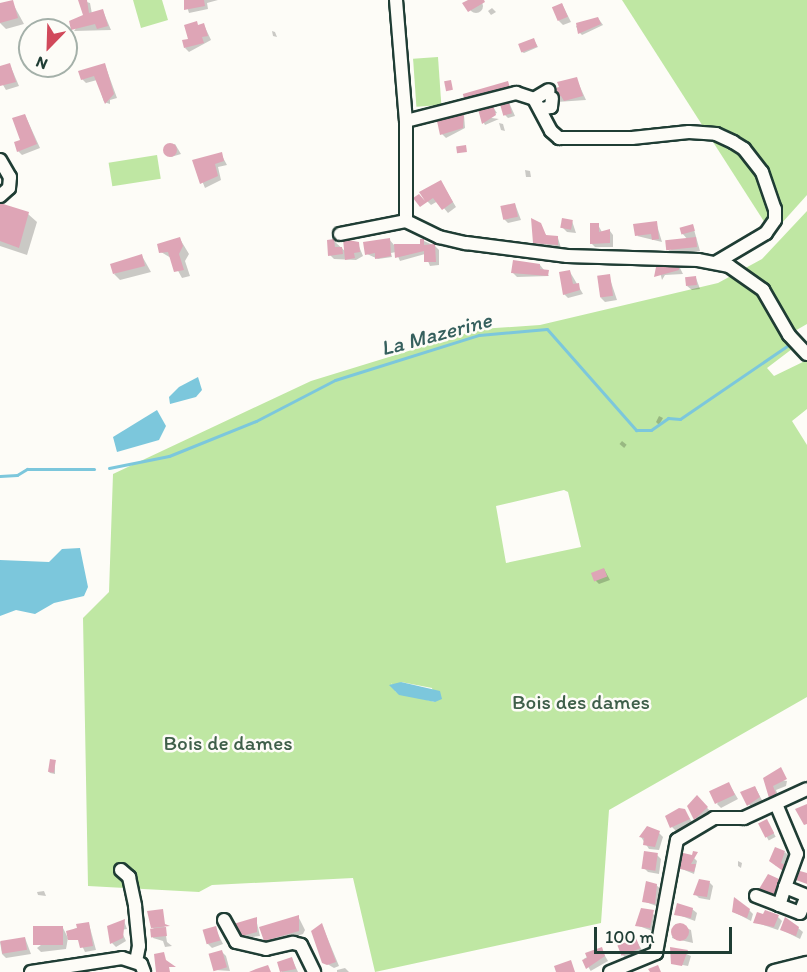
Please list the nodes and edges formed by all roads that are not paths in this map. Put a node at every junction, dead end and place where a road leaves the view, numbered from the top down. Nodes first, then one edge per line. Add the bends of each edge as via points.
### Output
1 (396, 0) edge
2 (550, 94) dead end
3 (538, 104) junction
4 (406, 121) junction
5 (0, 160) edge
6 (0, 196) edge
7 (405, 221) junction
8 (340, 234) dead end
9 (717, 262) junction
10 (804, 353) edge
11 (807, 789) edge
12 (776, 804) junction
13 (121, 870) dead end
14 (785, 887) junction
15 (756, 896) dead end
16 (807, 896) edge
17 (779, 905) junction
18 (224, 920) dead end
19 (136, 961) junction
20 (807, 964) edge
21 (31, 972) edge
22 (144, 972) edge
23 (314, 972) edge
24 (610, 972) edge
25 (774, 972) edge

1 - 4 street
2 - 3 street
3 - 4 street via 508,94
3 - 9 street via 551,131 559,138 632,138 689,132 716,134 744,148 762,172 776,220 766,233
4 - 7 street
5 - 6 street via 10,177 9,188
7 - 8 street
7 - 9 street via 440,237 512,249 599,259
9 - 10 street via 742,272 759,286
11 - 12 street
12 - 14 street via 797,854
12 - 24 street via 744,818 714,818 677,840 656,953
13 - 19 street via 129,876 135,906 140,946
14 - 16 street
14 - 17 street
15 - 17 street
16 - 17 street via 800,913
18 - 23 street via 236,942 266,949 301,945
19 - 21 street via 123,958
19 - 22 street
20 - 25 main road

